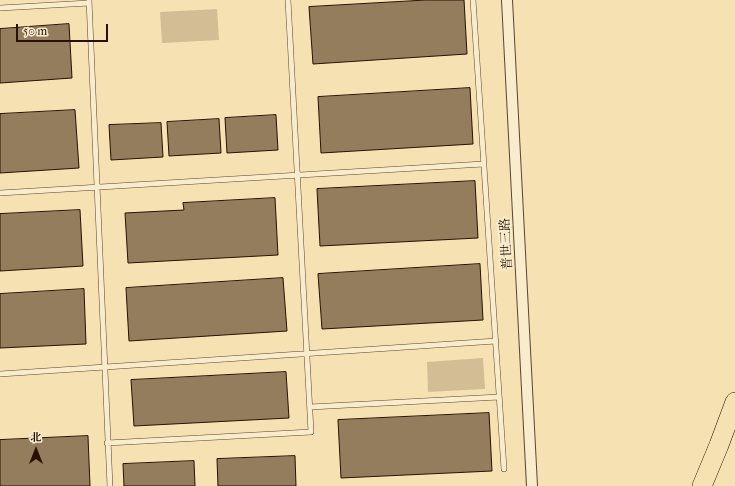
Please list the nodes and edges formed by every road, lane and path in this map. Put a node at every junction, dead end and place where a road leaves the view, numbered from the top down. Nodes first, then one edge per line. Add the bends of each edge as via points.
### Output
1 (288, 0) edge
2 (472, 0) edge
3 (507, 0) edge
4 (89, 2) edge
5 (0, 8) edge
6 (484, 164) junction
7 (297, 174) junction
8 (97, 187) junction
9 (0, 193) edge
10 (496, 341) junction
11 (306, 354) junction
12 (104, 367) junction
13 (0, 374) edge
14 (499, 397) junction
15 (735, 402) edge
16 (310, 407) junction
17 (108, 443) junction
18 (504, 469) dead end
19 (110, 486) edge
20 (532, 486) edge
21 (702, 486) edge

1 - 7 lane
2 - 6 lane
3 - 20 street, 普世三路
4 - 5 lane
4 - 8 lane
6 - 7 lane
6 - 10 lane
7 - 8 lane
7 - 11 lane
8 - 9 lane
8 - 12 lane
10 - 11 lane
10 - 14 lane
11 - 12 lane
11 - 16 lane
12 - 13 lane
12 - 17 lane
14 - 16 lane
14 - 18 lane
15 - 21 highway
16 - 17 lane via 311,432
17 - 19 lane

